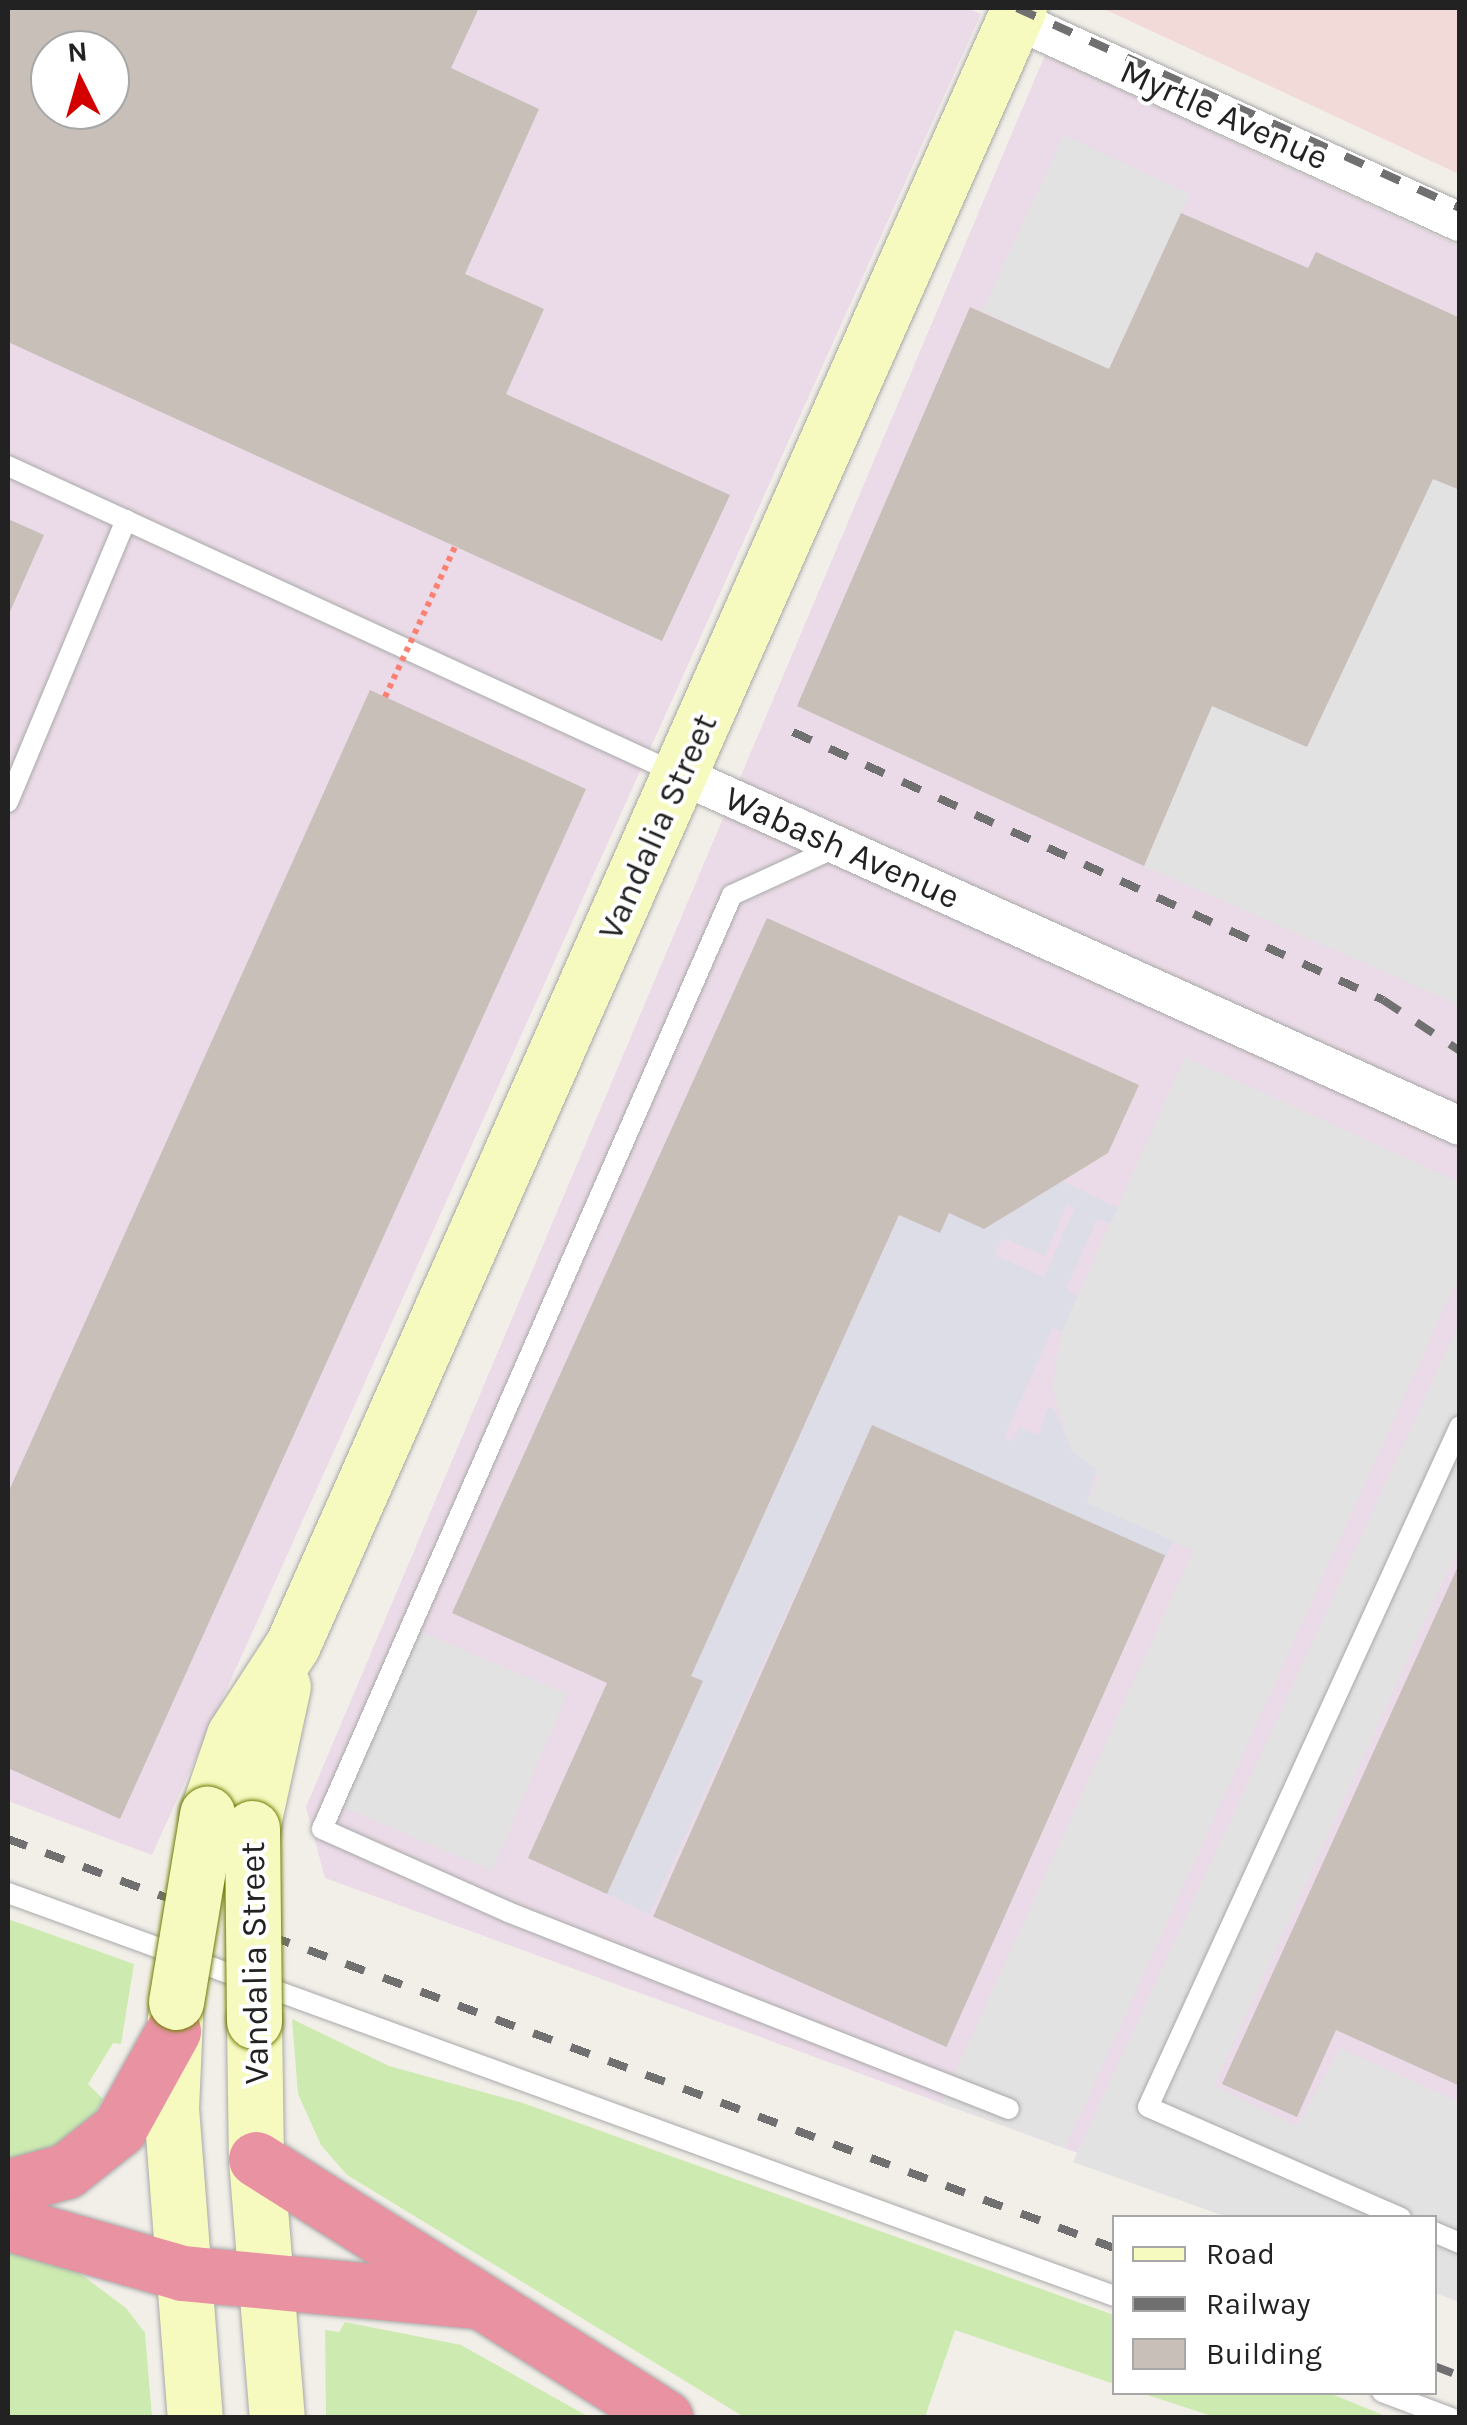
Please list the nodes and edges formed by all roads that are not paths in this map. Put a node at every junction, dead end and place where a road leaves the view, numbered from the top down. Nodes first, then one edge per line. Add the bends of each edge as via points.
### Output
1 (1007, 11) edge
2 (1460, 222) edge
3 (8, 466) edge
4 (126, 520) junction
5 (681, 775) junction
6 (8, 802) edge
7 (839, 846) junction
8 (1460, 1126) edge
9 (1460, 1426) edge
10 (229, 1821) junction
11 (8, 1893) edge
12 (176, 1996) junction
13 (253, 2002) junction
14 (1009, 2110) dead end
15 (256, 2159) junction
16 (8, 2186) edge
17 (1394, 2215) edge
18 (8, 2223) edge
19 (182, 2273) junction
20 (266, 2285) junction
21 (1112, 2295) edge
22 (474, 2300) junction
23 (1390, 2395) edge
24 (194, 2406) edge
25 (278, 2418) edge
26 (665, 2418) edge
27 (1451, 2418) edge

1 - 2 street, Myrtle Avenue
1 - 5 main road, Vandalia Street
3 - 4 lane, Wabash Avenue
4 - 5 lane, Wabash Avenue
4 - 6 lane
5 - 7 street, Wabash Avenue
5 - 10 main road, Vandalia Street via 293,1644
7 - 8 street, Wabash Avenue
7 - 14 lane via 732,894 322,1829 508,1912
9 - 17 lane via 1148,2107
10 - 12 main road, Vandalia Street, bridge
10 - 13 main road, Vandalia Street, bridge
11 - 12 lane
12 - 13 lane
12 - 16 highway via 119,2129 66,2171
12 - 19 main road, Vandalia Street via 171,2108
13 - 15 main road, Vandalia Street
13 - 21 lane
15 - 20 main road, Vandalia Street
15 - 22 highway
18 - 19 highway
19 - 20 highway
19 - 24 main road, Vandalia Street
20 - 22 highway
20 - 25 main road, Vandalia Street
22 - 26 highway
23 - 27 lane

